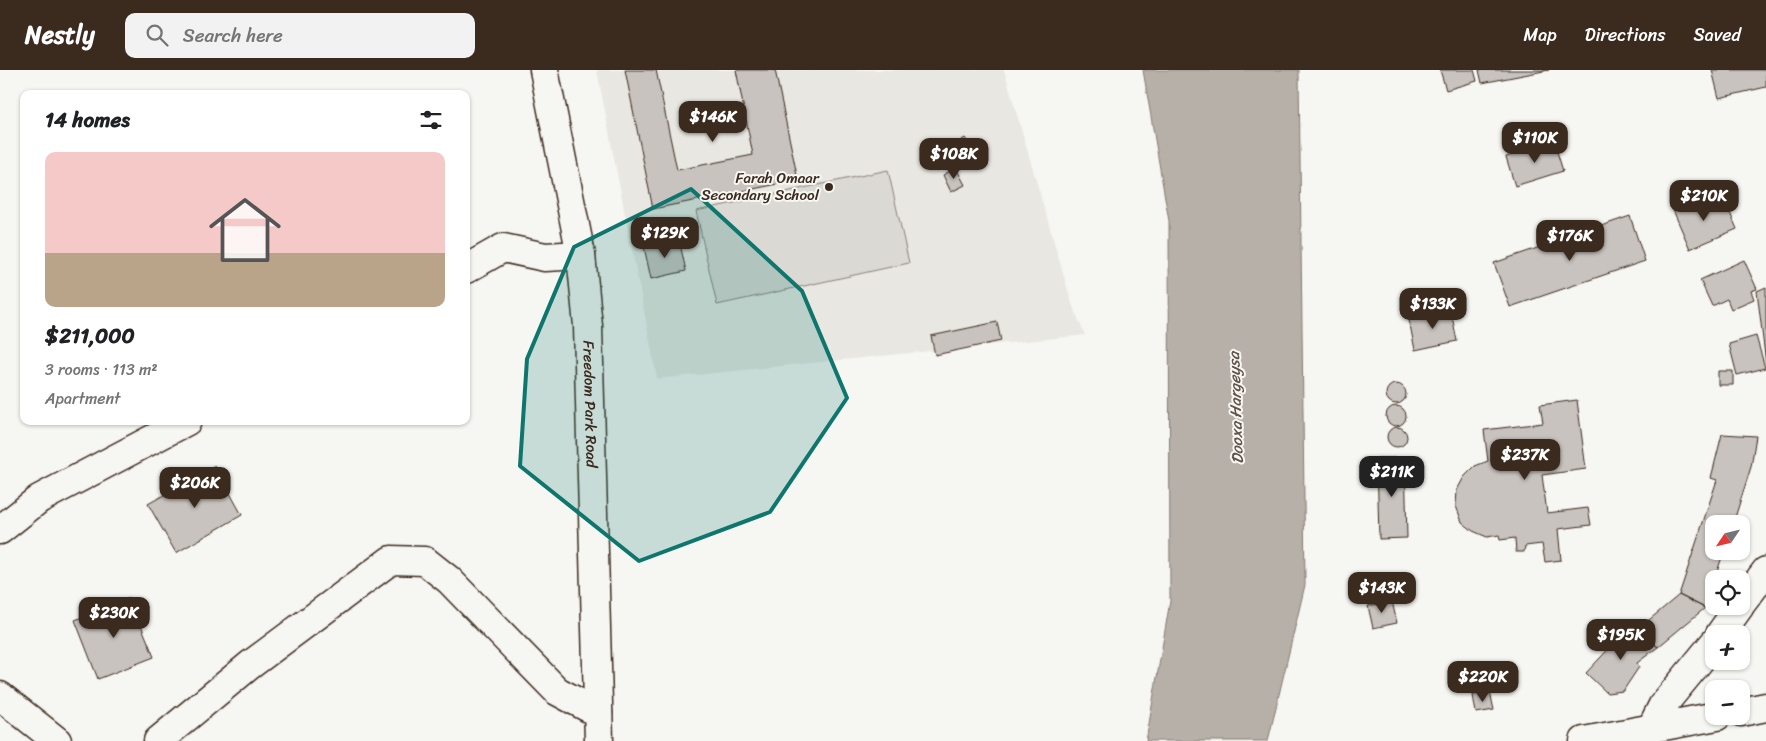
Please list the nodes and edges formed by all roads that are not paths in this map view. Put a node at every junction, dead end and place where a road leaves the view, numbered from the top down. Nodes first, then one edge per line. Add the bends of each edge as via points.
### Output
1 (544, 70) edge
2 (581, 255) junction
3 (470, 267) edge
4 (179, 425) edge
5 (0, 530) edge
6 (1766, 571) edge
7 (1750, 593) edge
8 (1705, 654) edge
9 (0, 696) edge
10 (1766, 707) edge
11 (1750, 710) edge
12 (598, 713) junction
13 (1705, 718) edge
14 (1651, 729) junction
15 (57, 741) edge
16 (158, 741) edge
17 (599, 741) edge
18 (1584, 741) edge

1 - 2 street, Freedom Park Road
2 - 3 street via 545,257 504,248
2 - 12 street, Freedom Park Road via 588,326
4 - 5 street via 39,499
6 - 7 street
8 - 14 street via 1663,705
9 - 15 street
10 - 11 street
12 - 16 street via 557,691 449,580 425,562 391,560 250,665
12 - 17 street, Freedom Park Road
13 - 14 street
14 - 18 street

